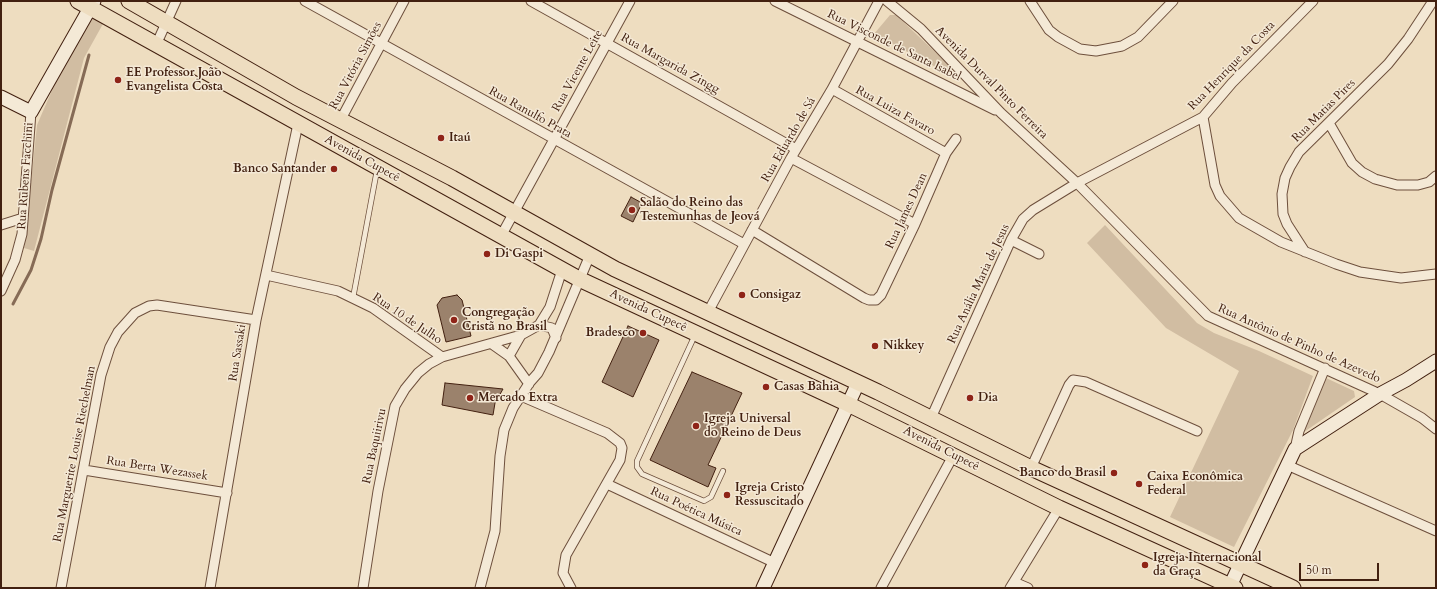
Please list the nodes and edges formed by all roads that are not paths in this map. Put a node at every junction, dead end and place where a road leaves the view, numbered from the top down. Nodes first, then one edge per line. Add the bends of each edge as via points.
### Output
1 (129, 1) edge
2 (176, 1) edge
3 (305, 1) edge
4 (404, 1) edge
5 (531, 1) edge
6 (630, 1) edge
7 (775, 1) edge
8 (878, 1) edge
9 (887, 1) edge
10 (1030, 1) edge
11 (1172, 1) edge
12 (1313, 1) edge
13 (1433, 1) edge
14 (87, 3) edge
15 (166, 22) junction
16 (857, 41) junction
17 (382, 43) junction
18 (607, 43) junction
19 (156, 45) junction
20 (832, 89) junction
21 (1, 97) edge
22 (31, 112) junction
23 (1001, 113) junction
24 (1203, 118) junction
25 (340, 120) junction
26 (1330, 123) junction
27 (298, 124) junction
28 (956, 139) dead end
29 (554, 140) junction
30 (796, 149) junction
31 (946, 154) junction
32 (791, 158) junction
33 (378, 167) junction
34 (1436, 176) edge
35 (1077, 183) junction
36 (514, 212) junction
37 (23, 218) junction
38 (915, 224) junction
39 (1, 226) edge
40 (752, 230) junction
41 (501, 236) junction
42 (1011, 240) junction
43 (744, 244) junction
44 (1305, 252) junction
45 (1039, 254) dead end
46 (590, 255) junction
47 (562, 270) junction
48 (1436, 274) edge
49 (266, 275) junction
50 (579, 279) junction
51 (1, 291) edge
52 (353, 298) junction
53 (708, 312) junction
54 (256, 320) junction
55 (538, 325) junction
56 (695, 333) junction
57 (521, 335) junction
58 (556, 338) junction
59 (492, 344) junction
60 (509, 356) junction
61 (442, 357) junction
62 (1436, 361) edge
63 (1325, 368) junction
64 (858, 383) junction
65 (529, 384) junction
66 (1380, 394) junction
67 (521, 396) junction
68 (848, 404) junction
69 (931, 418) junction
70 (1436, 429) edge
71 (1197, 432) dead end
72 (1295, 449) junction
73 (953, 456) junction
74 (1287, 465) junction
75 (1031, 468) junction
76 (84, 470) junction
77 (723, 471) dead end
78 (607, 484) junction
79 (227, 493) junction
80 (1059, 508) junction
81 (1436, 531) edge
82 (775, 563) junction
83 (1242, 564) junction
84 (1012, 585) edge
85 (1233, 587) edge
86 (61, 588) edge
87 (210, 588) edge
88 (363, 588) edge
89 (480, 588) edge
90 (571, 588) edge
91 (763, 588) edge
92 (881, 588) edge
93 (1028, 588) edge
94 (1293, 588) edge

1 - 15 main road, Avenida Cupecê
2 - 15 street
3 - 17 street, Rua Ranulfo Prata
4 - 17 street, Rua Vitória Simões
5 - 18 street, Rua Margarida Zingg
6 - 18 street, Rua Vicente Leite
7 - 16 street, Rua Visconde de Santa Isabel
8 - 16 street, Rua Eduardo de Sá
9 - 23 street, Avenida Durval Pinto Ferreira via 921,29
10 - 11 street via 1050,30 1058,37 1080,48 1096,51 1122,46 1138,37
12 - 24 street, Rua Henrique da Costa via 1232,83
13 - 26 street, Rua Matias Pires via 1388,64
14 - 19 main road, Avenida Cupecê
14 - 22 street, Rua Rubens Facchini
15 - 19 street
15 - 25 main road, Avenida Cupecê
16 - 20 street, Rua Eduardo de Sá
16 - 23 street, Rua Visconde de Santa Isabel
17 - 25 street, Rua Vitória Simões
17 - 29 street, Rua Ranulfo Prata
18 - 29 street, Rua Vicente Leite
18 - 30 street, Rua Margarida Zingg
19 - 27 main road, Avenida Cupecê
20 - 30 street, Rua Eduardo de Sá
20 - 31 street, Rua Luiza Favaro
21 - 22 street
22 - 37 street, Rua Rubens Facchini
23 - 35 street, Avenida Durval Pinto Ferreira
24 - 35 street, Rua Henrique da Costa
24 - 44 street via 1212,173 1220,196 1239,218
25 - 36 main road, Avenida Cupecê
26 - 34 street via 1352,163 1375,179 1397,185 1418,185 1429,182
26 - 44 street, Rua Matias Pires via 1299,152 1285,178 1282,194 1283,214
27 - 33 main road, Avenida Cupecê
27 - 49 street, Rua Sassaki
28 - 31 street, Rua James Dean
29 - 36 street, Rua Vicente Leite
29 - 43 street, Rua Ranulfo Prata
30 - 32 street, Rua Eduardo de Sá
31 - 38 street, Rua James Dean
32 - 38 street
32 - 40 street, Rua Eduardo de Sá
33 - 41 main road, Avenida Cupecê
33 - 52 lane
35 - 42 street, Rua Anália Maria de Jesus via 1033,210 1023,219
35 - 63 street, Rua Antônio de Pinho de Azevedo via 1208,316
36 - 41 street, Rua Vicente Leite
36 - 46 main road, Avenida Cupecê
37 - 39 street
37 - 51 street, Rua Rubens Facchini via 20,247
38 - 40 street, Rua James Dean via 881,295 874,300 864,298
40 - 43 street, Rua Eduardo de Sá
41 - 47 main road, Avenida Cupecê
42 - 45 street
42 - 69 street, Rua Anália Maria de Jesus
43 - 53 street, Rua Eduardo de Sá
44 - 48 street via 1360,272 1383,276 1401,278
46 - 50 street
46 - 53 main road, Avenida Cupecê
47 - 50 main road, Avenida Cupecê
47 - 55 street, Rua Baquiirivu via 550,307
49 - 52 street, Rua 10 de Julho via 338,291
49 - 54 street, Rua Sassaki
50 - 56 main road, Avenida Cupecê
50 - 58 street
52 - 61 street, Rua 10 de Julho via 373,308
53 - 64 main road, Avenida Cupecê
54 - 76 street, Rua Marguerite Louise Riechelman via 164,305 149,306 135,313 118,332 110,347 101,375
54 - 79 street, Rua Sassaki
55 - 57 street, Rua Baquiirivu
55 - 58 street via 552,328
56 - 68 main road, Avenida Cupecê
56 - 77 lane via 637,461 637,468 642,474 704,501 711,497
57 - 59 street, Rua Baquiirivu
57 - 60 street
58 - 65 street via 538,373
59 - 60 street
59 - 61 street, Rua Baquiirivu
60 - 65 street
61 - 88 street, Rua Baquiirivu via 418,373 395,406 378,491
62 - 66 street
63 - 66 street, Rua Antônio de Pinho de Azevedo
63 - 72 street via 1301,426
64 - 68 street
64 - 69 main road, Avenida Cupecê
65 - 67 street
66 - 70 street, Rua Antônio de Pinho de Azevedo
66 - 72 street
67 - 78 street via 607,433 620,443 623,453
67 - 89 street via 504,430 495,531
68 - 73 main road, Avenida Cupecê
68 - 82 street
69 - 75 main road, Avenida Cupecê
71 - 75 street via 1086,382 1073,380
72 - 74 street
73 - 80 main road, Avenida Cupecê
73 - 92 street
74 - 81 street
74 - 83 street
75 - 83 main road, Avenida Cupecê
76 - 79 street, Rua Berta Wezassek
76 - 86 street, Rua Marguerite Louise Riechelman
78 - 82 street, Rua Poética Música
78 - 90 street via 566,556 564,574
79 - 87 street, Rua Sassaki
80 - 84 street
80 - 85 main road, Avenida Cupecê
82 - 91 street
83 - 85 street
83 - 94 main road, Avenida Cupecê
84 - 93 street

